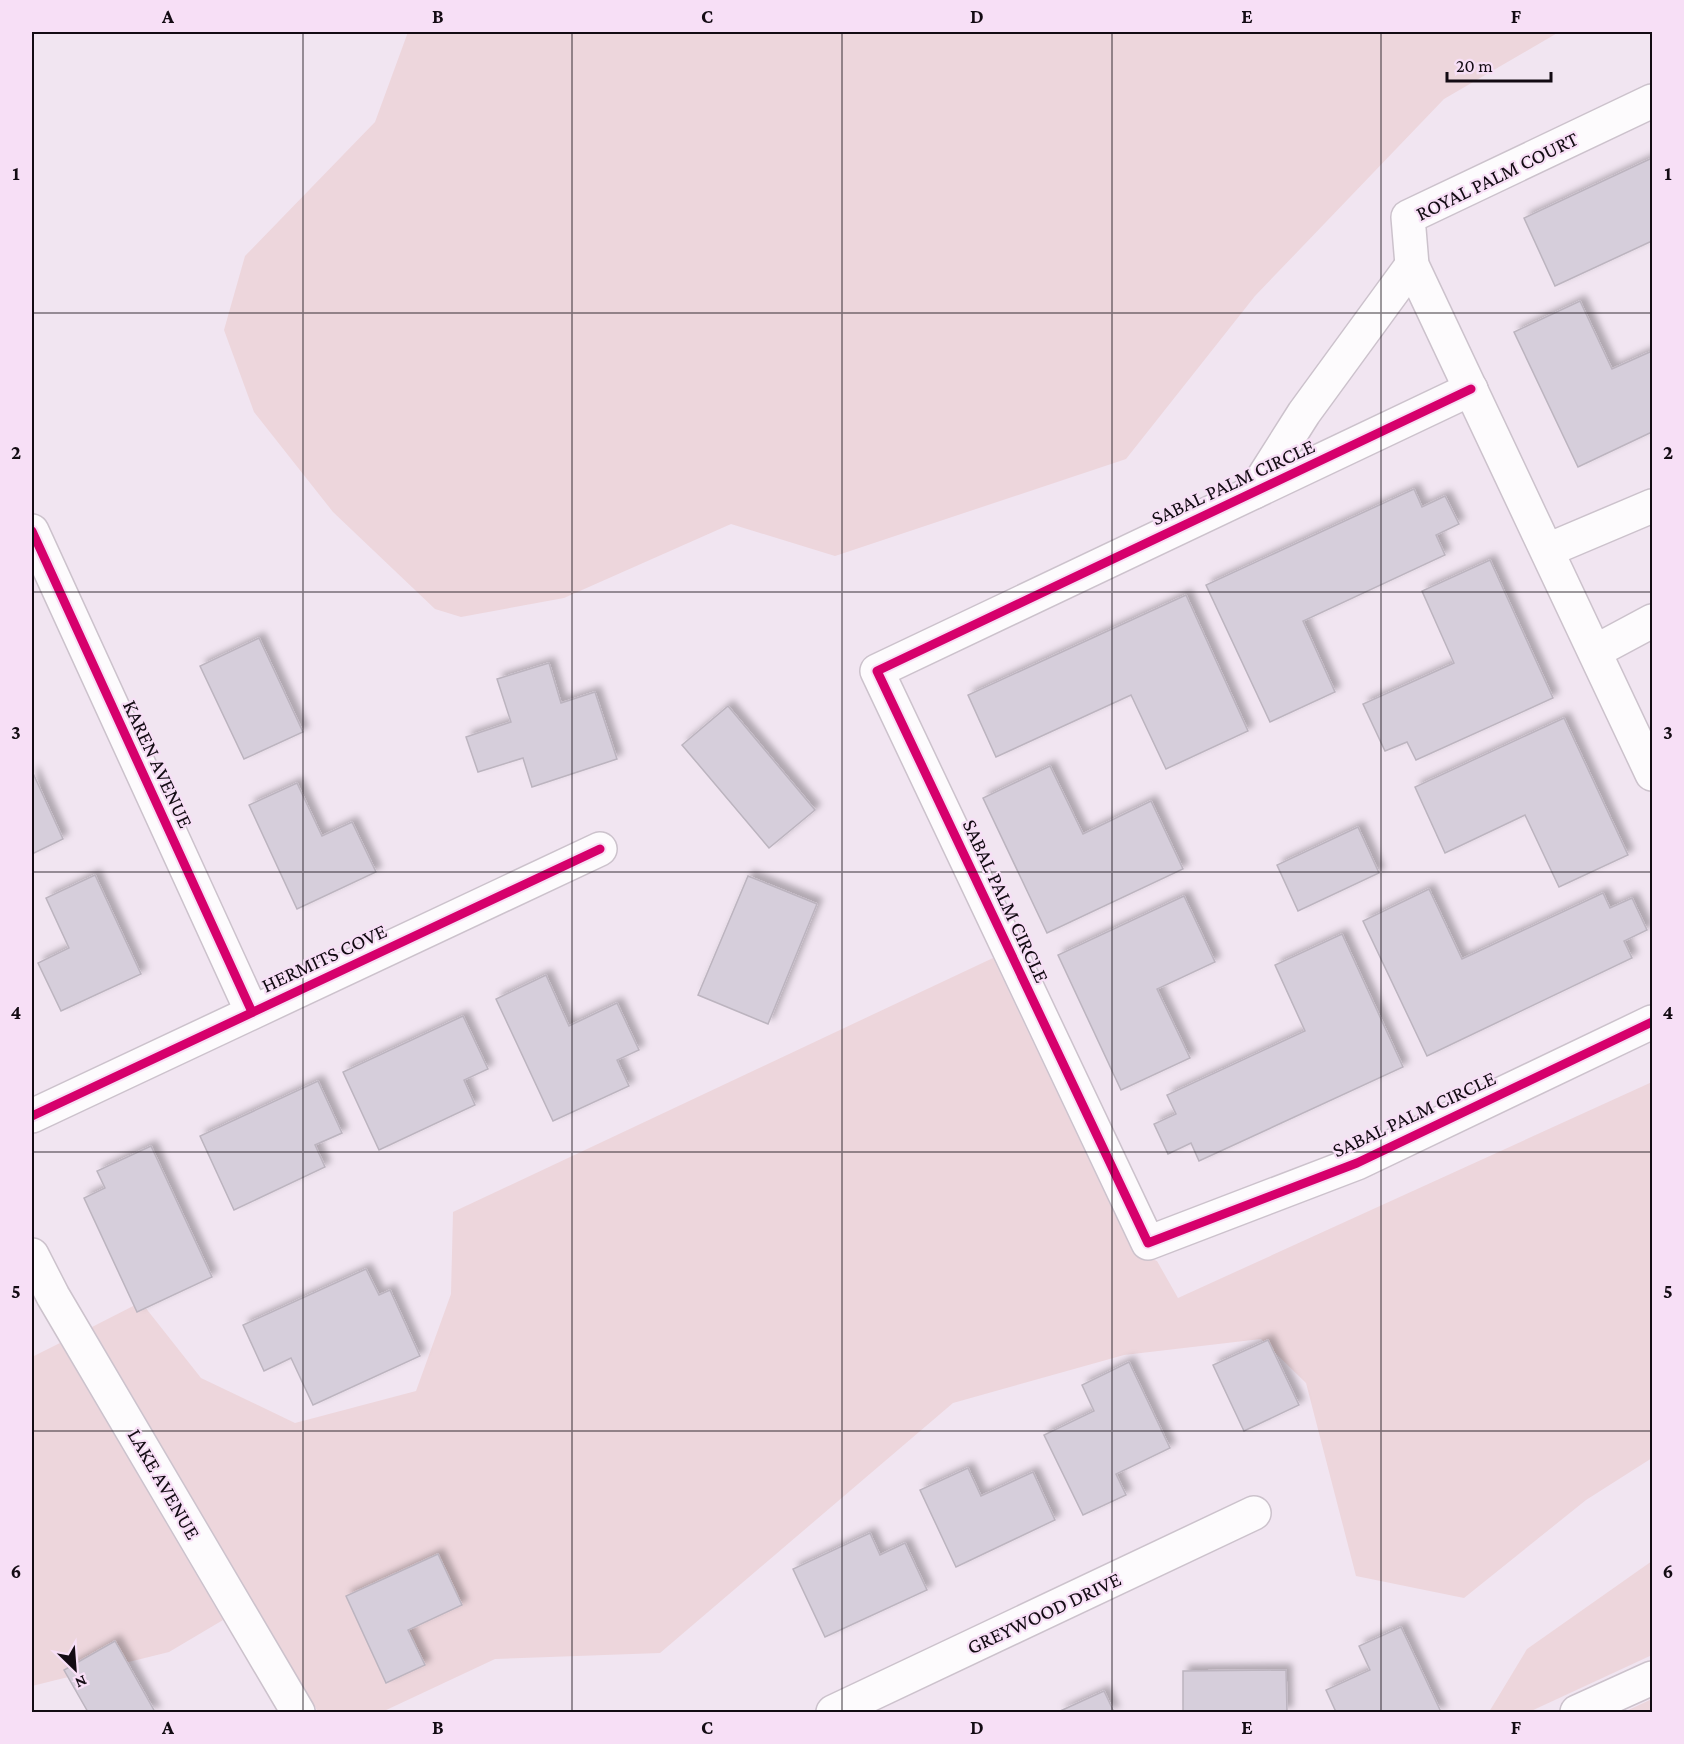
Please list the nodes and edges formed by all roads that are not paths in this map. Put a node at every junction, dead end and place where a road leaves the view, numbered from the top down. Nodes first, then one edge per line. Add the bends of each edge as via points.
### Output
1 (1653, 101) edge
2 (1412, 265) junction
3 (1471, 389) junction
4 (1254, 492) junction
5 (1653, 507) edge
6 (32, 531) edge
7 (1548, 550) junction
8 (1653, 621) edge
9 (1596, 651) junction
10 (1653, 774) edge
11 (600, 849) dead end
12 (252, 1012) junction
13 (1653, 1022) edge
14 (32, 1116) edge
15 (32, 1255) edge
16 (1254, 1514) dead end
17 (1653, 1678) edge
18 (298, 1713) edge
19 (833, 1713) edge
20 (1577, 1713) edge

1 - 2 street, ROYAL PALM COURT via 1408,217
2 - 3 street, ROYAL PALM COURT
2 - 4 street via 1304,413
3 - 4 street, SABAL PALM CIRCLE
3 - 7 street
4 - 13 street, SABAL PALM CIRCLE via 877,671 1148,1243 1357,1163
5 - 7 street
6 - 12 street, KAREN AVENUE
7 - 9 street
8 - 9 street
9 - 10 street
11 - 12 street, HERMITS COVE
12 - 14 street, HERMITS COVE
15 - 18 street, LAKE AVENUE
16 - 19 street, GREYWOOD DRIVE
17 - 20 street

